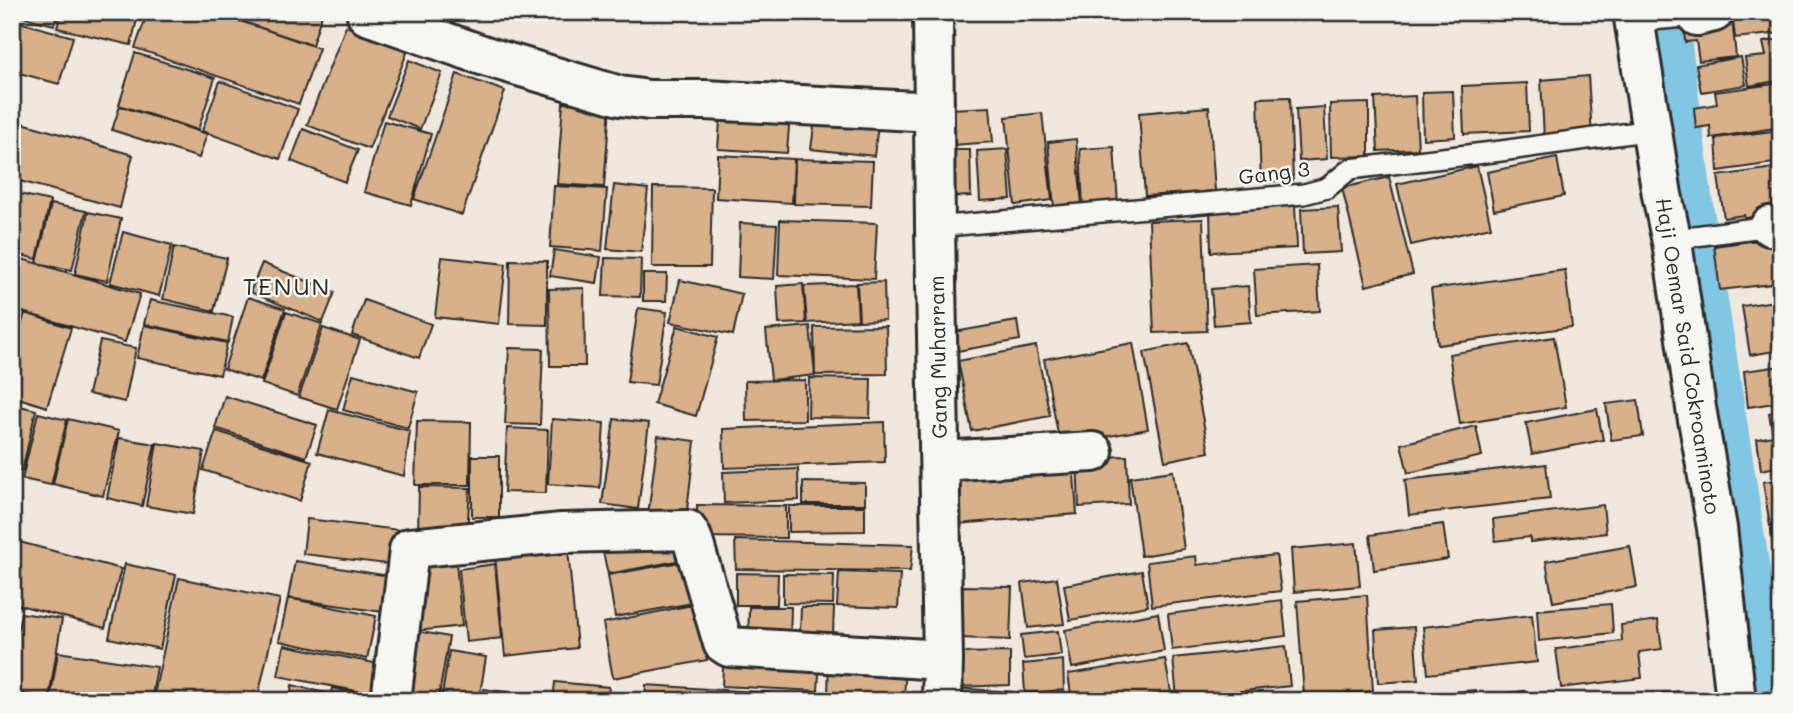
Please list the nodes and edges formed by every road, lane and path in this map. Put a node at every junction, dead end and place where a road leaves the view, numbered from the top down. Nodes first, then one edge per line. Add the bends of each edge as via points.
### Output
1 (933, 12) edge
2 (368, 15) dead end
3 (1699, 15) edge
4 (1640, 19) edge
5 (934, 112) junction
6 (1651, 130) junction
7 (1768, 226) edge
8 (935, 227) junction
9 (1683, 239) junction
10 (1093, 452) dead end
11 (940, 461) junction
12 (943, 660) junction
13 (391, 701) edge
14 (942, 701) edge
15 (1736, 701) edge

1 - 5 street, Gang Muharram
2 - 5 street via 620,96
3 - 4 lane
4 - 6 street, Haji Oemar Said Cokroaminoto
5 - 8 street, Gang Muharram
6 - 8 lane, Gang 3 via 1350,169 1327,188 1304,194
6 - 9 street, Haji Oemar Said Cokroaminoto via 1662,195
7 - 9 lane
8 - 11 street, Gang Muharram
9 - 15 street, Haji Oemar Said Cokroaminoto via 1696,408 1717,528
10 - 11 street
11 - 12 street, Gang Muharram
12 - 13 street via 729,647 723,643 687,530 562,533 410,548
12 - 14 street, Gang Muharram

